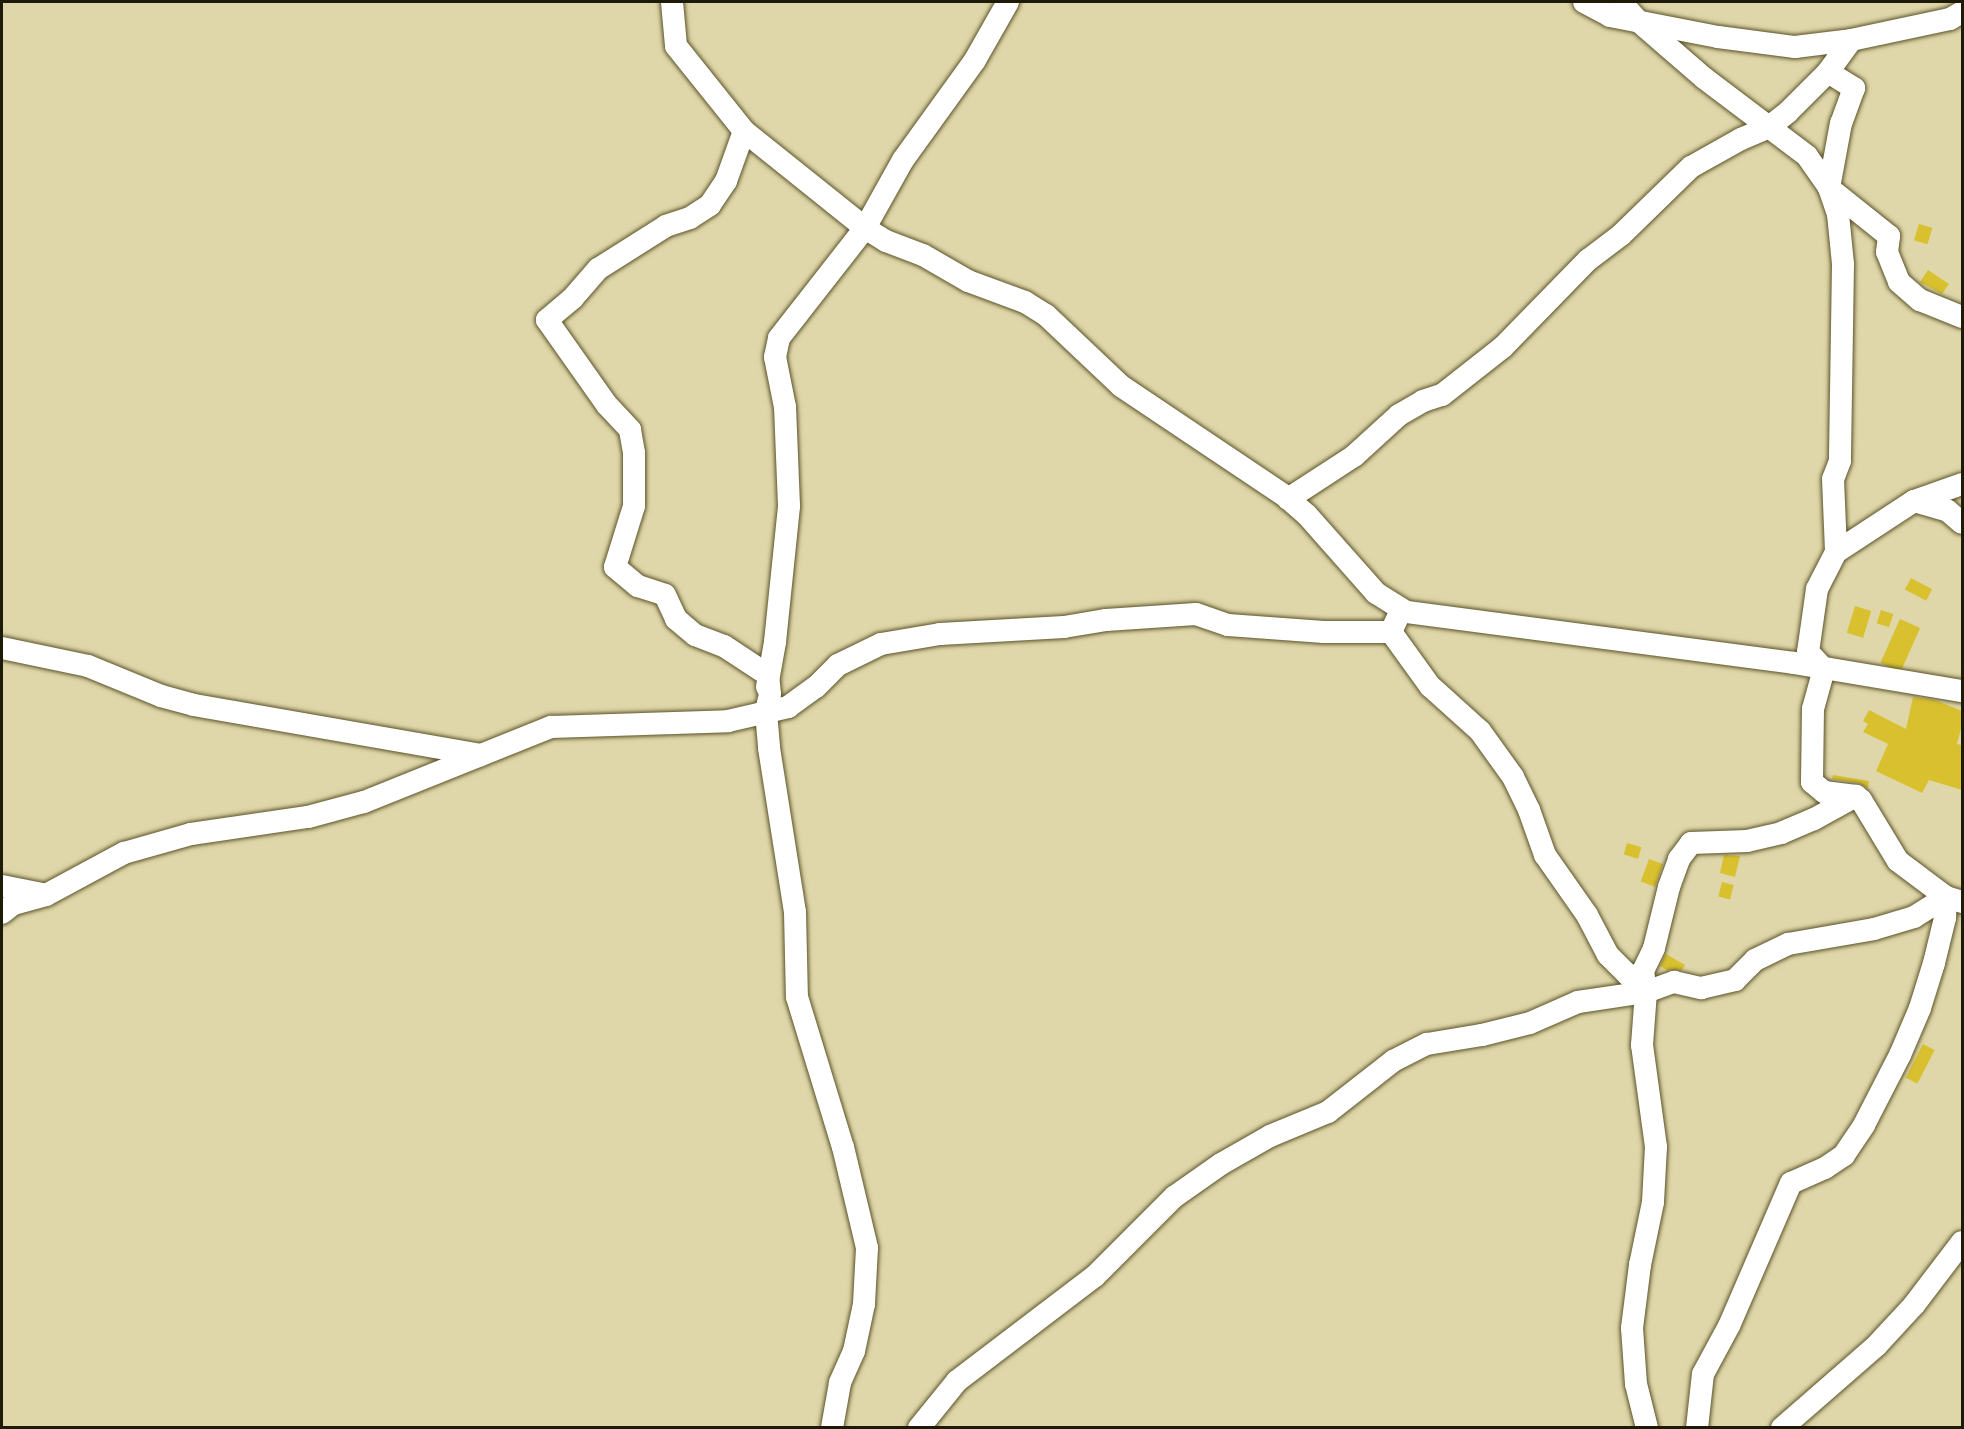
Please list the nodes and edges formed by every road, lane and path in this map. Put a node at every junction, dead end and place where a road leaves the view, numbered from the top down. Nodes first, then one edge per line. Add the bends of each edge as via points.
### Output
1 (672, 2) edge
2 (1008, 2) edge
3 (1584, 2) edge
4 (1621, 2) edge
5 (1962, 12) edge
6 (1637, 20) junction
7 (1851, 40) junction
8 (1828, 72) junction
9 (1770, 127) junction
10 (744, 131) junction
11 (1829, 188) junction
12 (865, 228) junction
13 (1962, 317) edge
14 (1962, 484) edge
15 (1288, 499) junction
16 (1914, 501) junction
17 (1962, 523) edge
18 (1836, 552) junction
19 (1407, 612) junction
20 (1391, 632) junction
21 (2, 648) edge
22 (1824, 669) junction
23 (768, 675) junction
24 (1962, 691) edge
25 (766, 712) junction
26 (481, 756) junction
27 (1856, 796) junction
28 (2, 886) edge
29 (46, 895) junction
30 (1954, 900) edge
31 (2, 913) edge
32 (1644, 985) junction
33 (1962, 1242) edge
34 (832, 1428) edge
35 (919, 1428) edge
36 (1647, 1428) edge
37 (1697, 1428) edge
38 (1782, 1428) edge

1 - 10 street via 676,46
2 - 12 street via 975,60 903,160
3 - 6 street via 1610,16
4 - 6 street
5 - 7 street via 1950,19
6 - 7 street via 1718,37 1795,47
6 - 9 street via 1704,78
7 - 8 street
8 - 9 street
8 - 11 street via 1854,88 1841,123
9 - 11 street via 1807,156
9 - 15 street via 1691,167 1621,235 1588,260 1503,347 1442,395 1399,415 1354,456
10 - 12 street
10 - 23 street via 726,181 711,205 666,226 598,269 547,320 607,405 630,430 634,506 615,567 638,586 665,595 675,619 695,635 724,646
11 - 13 street via 1889,236 1887,252 1899,282 1920,300
11 - 18 street via 1838,214 1843,264 1840,460 1833,479
12 - 15 street via 968,281 1025,302 1046,315 1131,394
12 - 23 street via 779,338 775,357 785,407 789,506
14 - 16 street
15 - 19 street via 1313,521 1376,593
16 - 17 street via 1948,511
16 - 18 street
18 - 22 street via 1816,589 1808,652
19 - 20 street via 1396,619
19 - 22 street
20 - 25 street via 1228,625 1196,614 940,634 881,644 838,665 788,707
20 - 32 street via 1430,686 1462,713 1494,749 1529,810 1545,855 1587,915 1608,955
21 - 26 street via 88,666 194,705
22 - 24 street
22 - 27 street via 1813,709 1812,782 1824,792
23 - 25 street via 770,694
25 - 26 street via 728,721 551,727
25 - 34 street via 795,912 797,997 843,1147 867,1248 864,1304 854,1351 840,1383
26 - 29 street via 353,805 308,817 191,834 124,853
27 - 30 street via 1898,861
27 - 32 street via 1781,833 1747,841 1691,843 1672,878
28 - 29 street
29 - 31 street via 13,904
30 - 32 street via 1874,929 1788,944 1755,960 1735,980 1701,988 1674,982
30 - 37 street via 1920,1008 1864,1125 1844,1155 1791,1183 1729,1326 1702,1374
32 - 35 street via 1578,1002 1530,1023 1427,1044 1393,1061 1328,1112 1270,1136 1221,1164 1174,1197 1095,1276 957,1381
32 - 36 street via 1642,1045 1656,1147 1653,1202 1632,1328 1636,1384
33 - 38 street via 1914,1305 1877,1345

